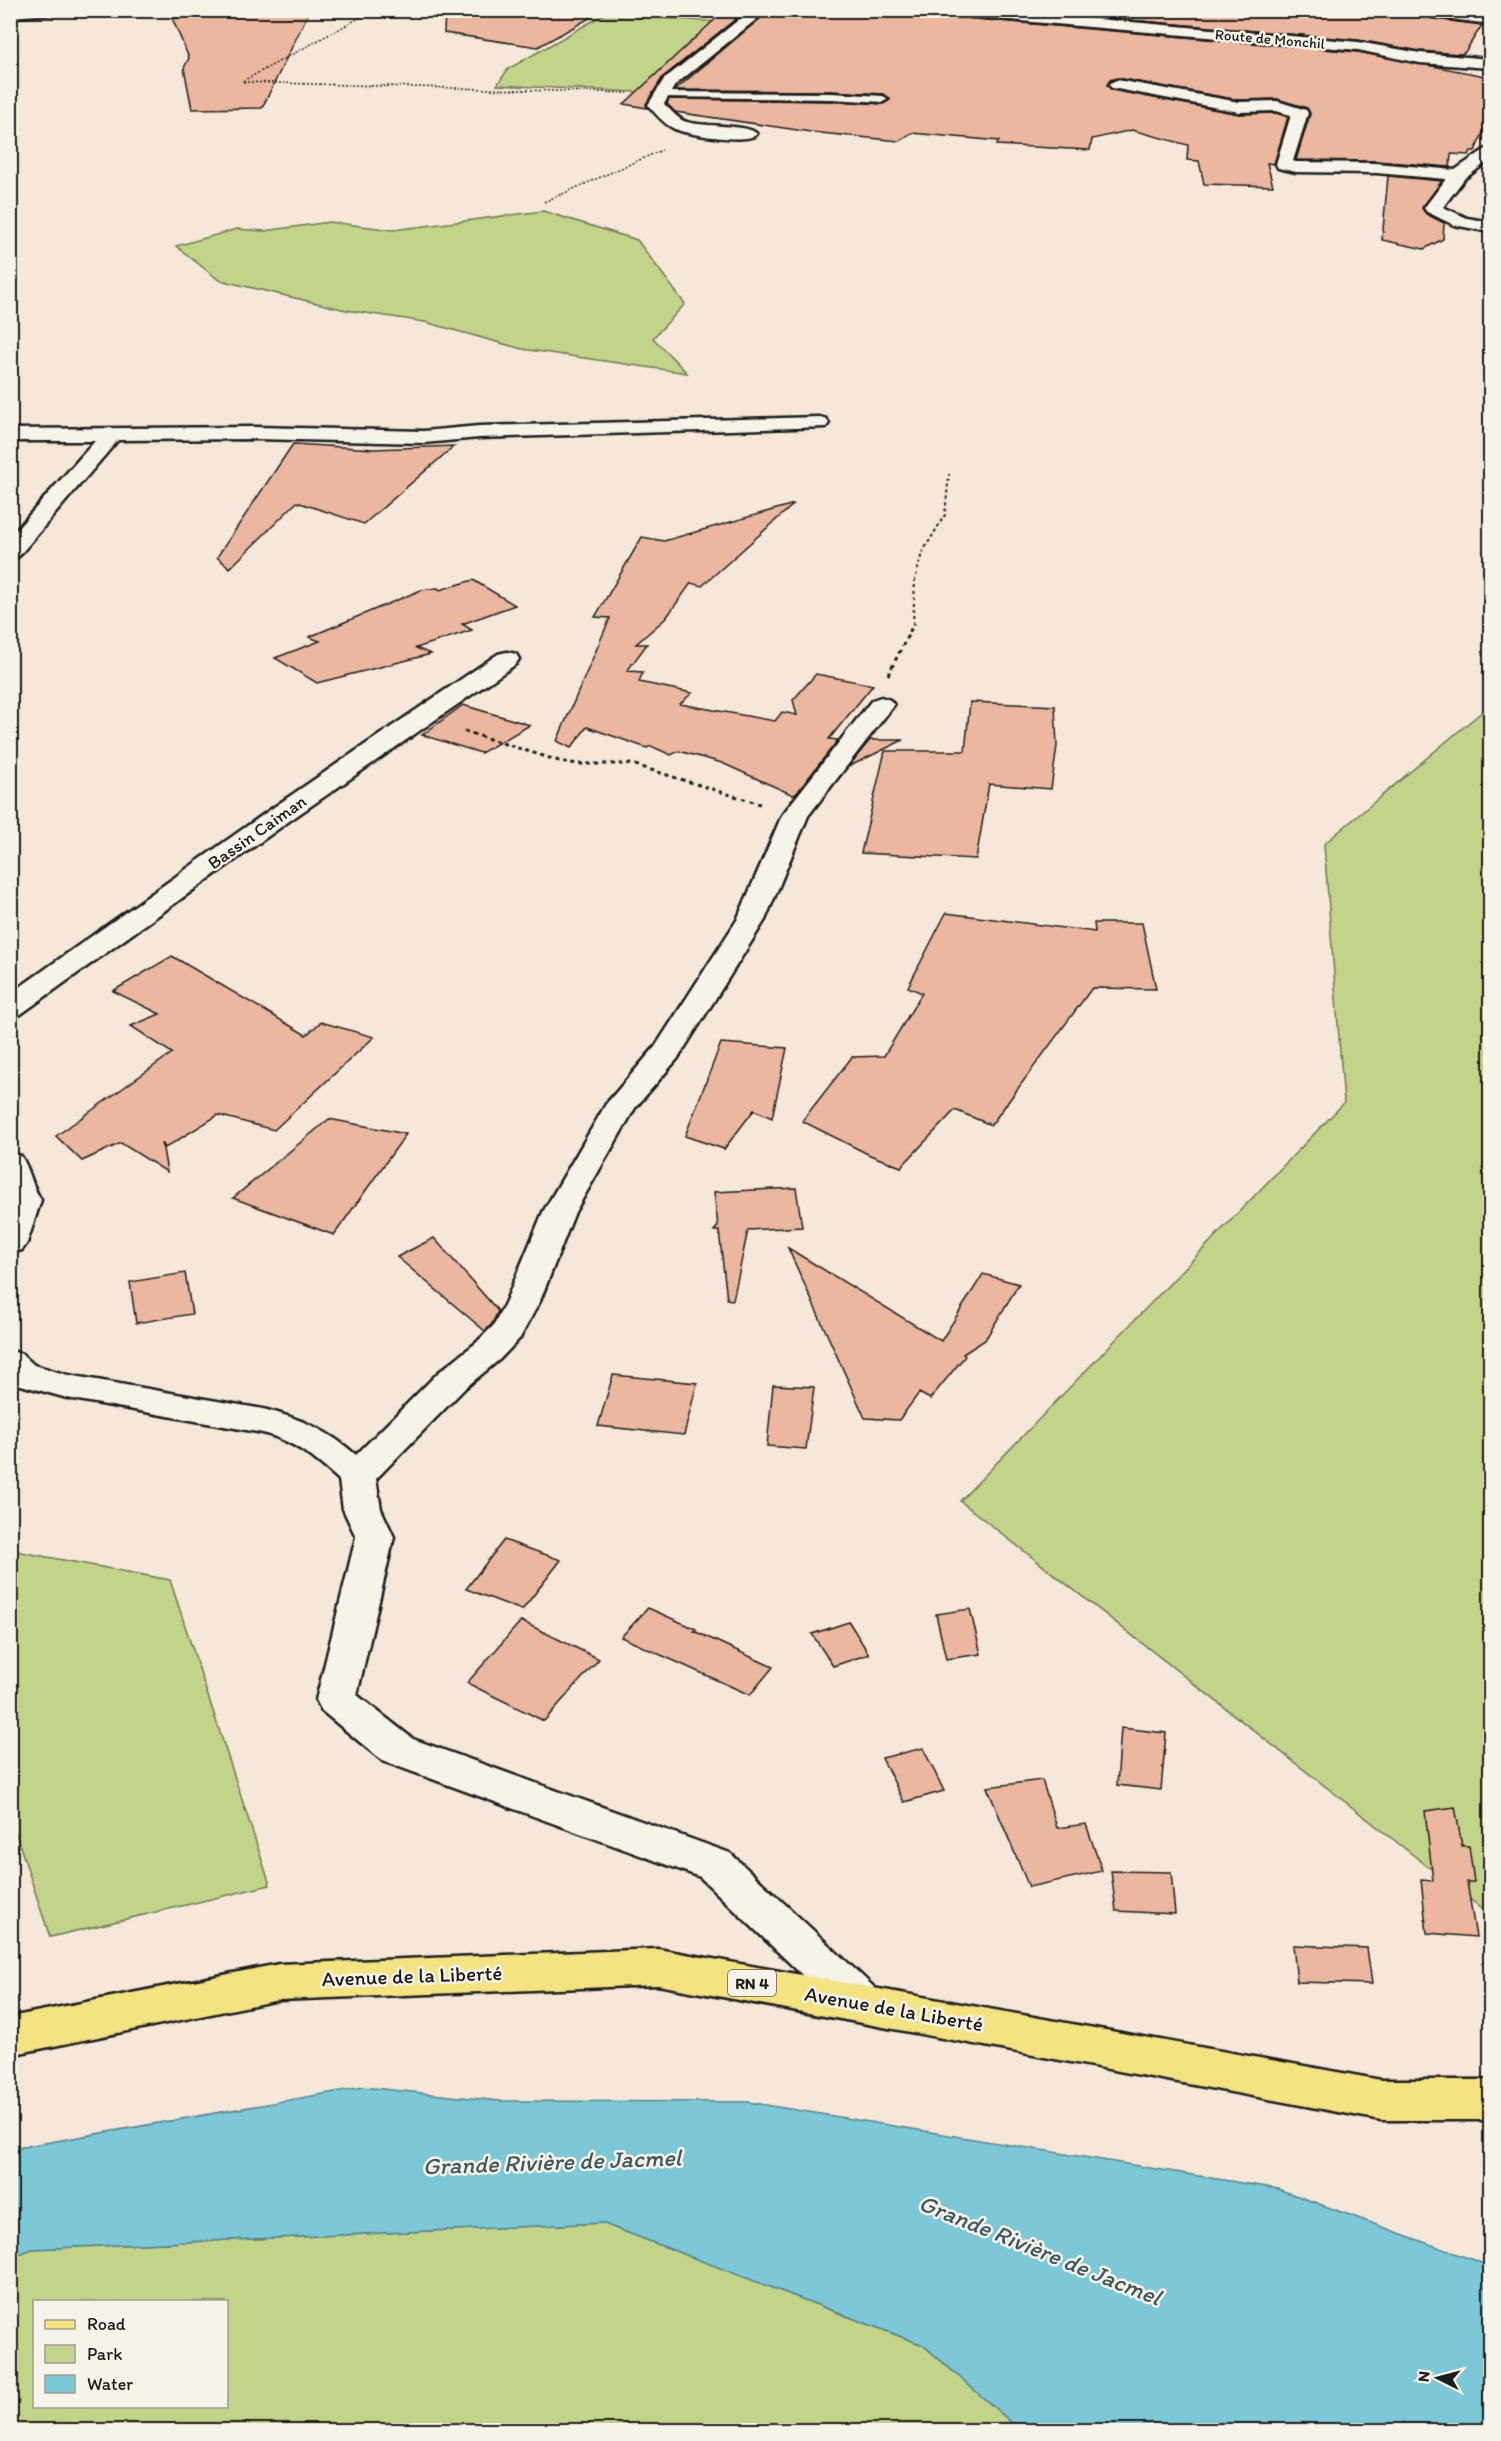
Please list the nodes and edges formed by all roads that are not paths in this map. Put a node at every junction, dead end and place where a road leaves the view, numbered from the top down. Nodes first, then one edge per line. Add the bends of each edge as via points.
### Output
1 (51, 10) edge
2 (760, 10) edge
3 (940, 10) edge
4 (1411, 10) edge
5 (10, 13) edge
6 (1491, 20) edge
7 (1491, 64) edge
8 (1117, 85) dead end
9 (662, 94) junction
10 (883, 99) dead end
11 (749, 134) dead end
12 (1491, 153) edge
13 (1458, 176) junction
14 (1491, 227) edge
15 (819, 423) dead end
16 (112, 434) junction
17 (10, 435) edge
18 (10, 552) edge
19 (507, 659) dead end
20 (881, 705) road end
21 (10, 1008) edge
22 (10, 1163) edge
23 (10, 1243) edge
24 (10, 1362) edge
25 (357, 1476) junction
26 (861, 2003) junction
27 (10, 2036) edge
28 (1491, 2100) edge

1 - 5 street
2 - 9 street via 669,82
3 - 7 street, Route de Monchil via 1358,46 1420,58
4 - 6 street
8 - 13 street via 1239,107 1277,106 1300,113 1284,164
9 - 10 lane
9 - 11 street via 656,105 678,125
12 - 13 street
13 - 14 street via 1433,208 1452,219
15 - 16 street via 479,432 424,437
16 - 17 street
16 - 18 street
19 - 21 street, Bassin Caiman
20 - 25 street via 795,815 751,920 667,1052 622,1104 559,1212 507,1330
22 - 23 street via 16,1186 25,1200
24 - 25 street via 21,1373 67,1386 292,1427 322,1443
25 - 26 street via 362,1509 375,1537 336,1700 398,1750 715,1865
26 - 27 main road, Avenue de la Liberté / RN 4 via 658,1967 576,1970 279,1982
26 - 28 main road, Avenue de la Liberté / RN 4 via 1381,2100

